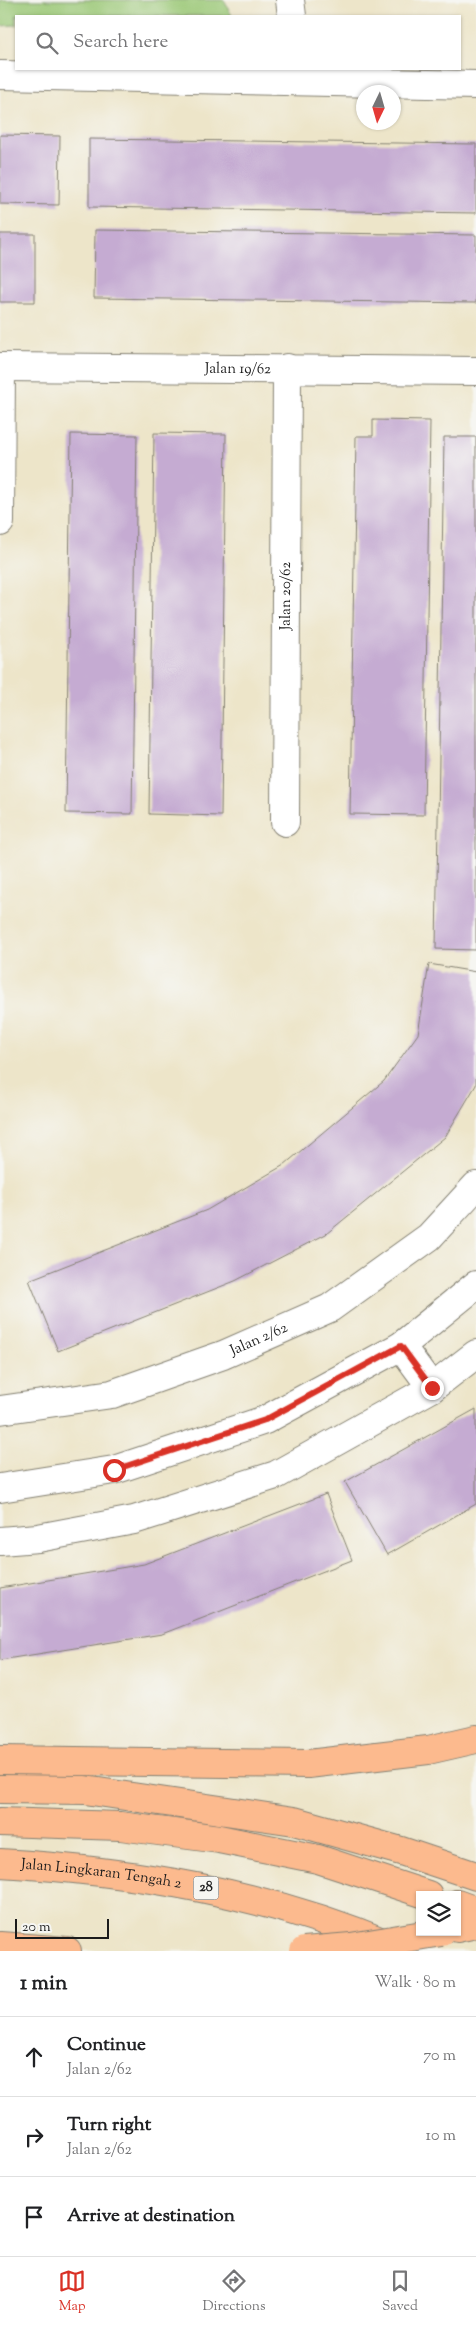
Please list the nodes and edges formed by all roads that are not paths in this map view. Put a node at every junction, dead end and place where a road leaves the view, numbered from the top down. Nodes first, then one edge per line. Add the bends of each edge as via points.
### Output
1 (290, 0) edge
2 (292, 15) edge
3 (0, 75) edge
4 (297, 75) edge
5 (476, 86) edge
6 (1, 367) edge
7 (287, 368) junction
8 (476, 371) edge
9 (0, 522) edge
10 (285, 822) dead end
11 (476, 1186) edge
12 (476, 1285) edge
13 (401, 1346) junction
14 (476, 1354) edge
15 (432, 1388) junction
16 (0, 1410) edge
17 (0, 1488) edge
18 (0, 1540) edge
19 (476, 1739) edge
20 (0, 1760) edge
21 (0, 1789) edge
22 (0, 1822) edge
23 (0, 1862) edge
24 (476, 1876) edge
25 (416, 1891) edge
26 (461, 1905) edge
27 (476, 1910) edge
28 (476, 1924) edge
29 (461, 1927) edge
30 (417, 1936) edge
31 (0, 1946) edge
32 (67, 1951) edge
33 (304, 1951) edge
34 (404, 1951) edge

1 - 2 street
3 - 4 street
4 - 5 street
6 - 7 street, Jalan 19/62
6 - 9 street
7 - 8 street, Jalan 19/62
7 - 10 street, Jalan 20/62
11 - 16 street, Jalan 2/62 via 429,1237 330,1308 224,1355 112,1394
12 - 13 street
13 - 15 street
13 - 17 street via 265,1420 114,1470
14 - 15 street
15 - 18 street via 276,1475 134,1520 38,1538
19 - 20 highway via 428,1750 308,1764
21 - 24 highway via 85,1790 294,1821
22 - 25 highway via 120,1826 219,1839 318,1860
23 - 34 highway, Jalan Lingkaran Tengah 2 / 28 via 179,1882 273,1904
26 - 27 highway
28 - 29 highway
30 - 33 highway, bridge
31 - 32 highway

